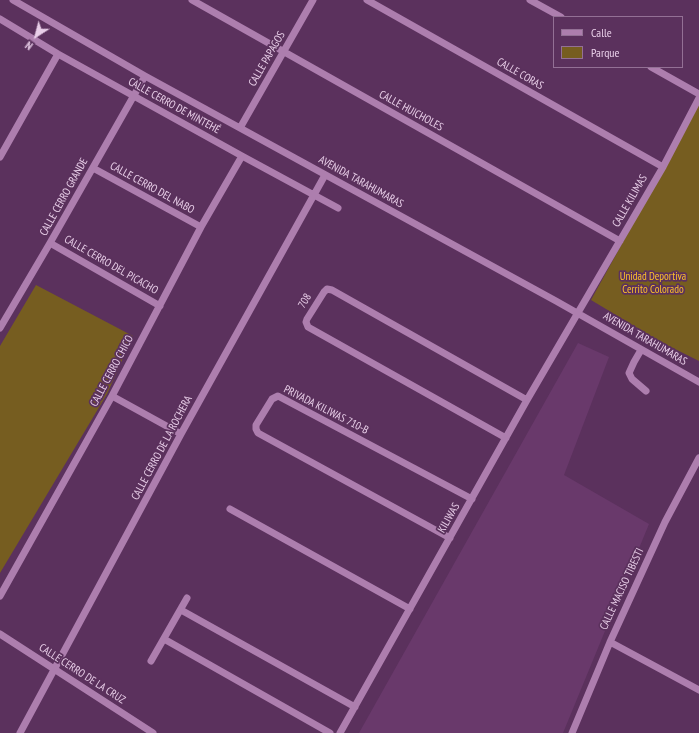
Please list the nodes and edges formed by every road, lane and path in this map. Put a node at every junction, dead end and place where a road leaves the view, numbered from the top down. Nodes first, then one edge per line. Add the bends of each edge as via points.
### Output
1 (13, 0) edge
2 (192, 0) edge
3 (313, 0) edge
4 (367, 0) edge
5 (530, 0) edge
6 (559, 16) edge
7 (0, 19) edge
8 (284, 52) junction
9 (58, 54) junction
10 (653, 68) edge
11 (145, 76) junction
12 (699, 94) edge
13 (133, 96) junction
14 (699, 98) edge
15 (240, 128) junction
16 (242, 156) junction
17 (0, 157) edge
18 (662, 167) junction
19 (92, 168) junction
20 (324, 174) junction
21 (314, 194) junction
22 (338, 208) dead end
23 (201, 228) junction
24 (620, 241) junction
25 (50, 243) junction
26 (160, 306) junction
27 (578, 314) junction
28 (0, 328) edge
29 (641, 350) junction
30 (699, 382) edge
31 (646, 391) dead end
32 (112, 396) junction
33 (527, 400) junction
34 (182, 434) junction
35 (506, 438) junction
36 (699, 458) edge
37 (472, 499) junction
38 (230, 509) dead end
39 (450, 538) junction
40 (0, 596) edge
41 (187, 598) dead end
42 (410, 609) junction
43 (181, 610) junction
44 (0, 634) edge
45 (164, 639) junction
46 (610, 642) junction
47 (151, 661) dead end
48 (54, 670) junction
49 (699, 690) edge
50 (355, 708) junction
51 (20, 733) edge
52 (152, 733) edge
53 (330, 733) edge
54 (340, 733) edge
55 (572, 733) edge

1 - 11 street, AVENIDA TARAHUMARAS
2 - 8 street, CALLE HUICHOLES
3 - 8 street, CALLE PAPAGOS
4 - 18 street, CALLE CORAS
5 - 6 street
7 - 9 street, CALLE CERRO DE MINTEHÉ
8 - 15 street, CALLE PAPAGOS
8 - 24 street, CALLE HUICHOLES
9 - 13 street, CALLE CERRO DE MINTEHÉ
9 - 17 street
10 - 12 street
11 - 13 street, CALLE CERRO GRANDE
11 - 15 street, AVENIDA TARAHUMARAS
13 - 16 street, CALLE CERRO DE MINTEHÉ
13 - 19 street, CALLE CERRO GRANDE
14 - 18 street, CALLE KILIMAS
15 - 20 street, AVENIDA TARAHUMARAS
16 - 21 street, CALLE CERRO DE MINTEHÉ
16 - 23 street, CALLE CERRO CHICO
18 - 24 street, CALLE KILIMAS
19 - 23 street, CALLE CERRO DEL NABO
19 - 25 street, CALLE CERRO GRANDE
20 - 21 street, CALLE CERRO DE LA ROCHERA
20 - 27 street, AVENIDA TARAHUMARAS
21 - 22 street, CALLE CERRO DE MINTEHÉ
21 - 34 street, CALLE CERRO DE LA ROCHERA
23 - 26 street, CALLE CERRO CHICO
24 - 27 street, CALLE KILIMAS
25 - 26 street, CALLE CERRO DEL PICACHO
25 - 28 street, CALLE CERRO GRANDE
26 - 32 street, CALLE CERRO CHICO
27 - 29 street, AVENIDA TARAHUMARAS
27 - 33 street, KILIWAS
29 - 30 street, AVENIDA TARAHUMARAS
29 - 31 street via 629,373
32 - 34 street
32 - 40 street, CALLE CERRO CHICO
33 - 35 street, KILIWAS
33 - 35 street, 708 via 332,290 327,289 324,292 307,318 308,327
34 - 48 street, CALLE CERRO DE LA ROCHERA
35 - 37 street, KILIWAS
36 - 46 street, CALLE MACISO TIBESTI via 665,522
37 - 39 street, KILIWAS
37 - 39 street, PRIVADA KILIWAS 710-B via 278,396 272,399 256,425 258,433
38 - 42 street
39 - 42 street, KILIWAS
41 - 43 street
42 - 50 street, KILIWAS
43 - 45 street
43 - 50 street
44 - 48 street, CALLE CERRO DE LA CRUZ
45 - 47 street
45 - 53 street
46 - 49 street
46 - 55 street, CALLE MACISO TIBESTI
48 - 51 street, CALLE CERRO DE LA ROCHERA
48 - 52 street, CALLE CERRO DE LA CRUZ
50 - 54 street, KILIWAS

